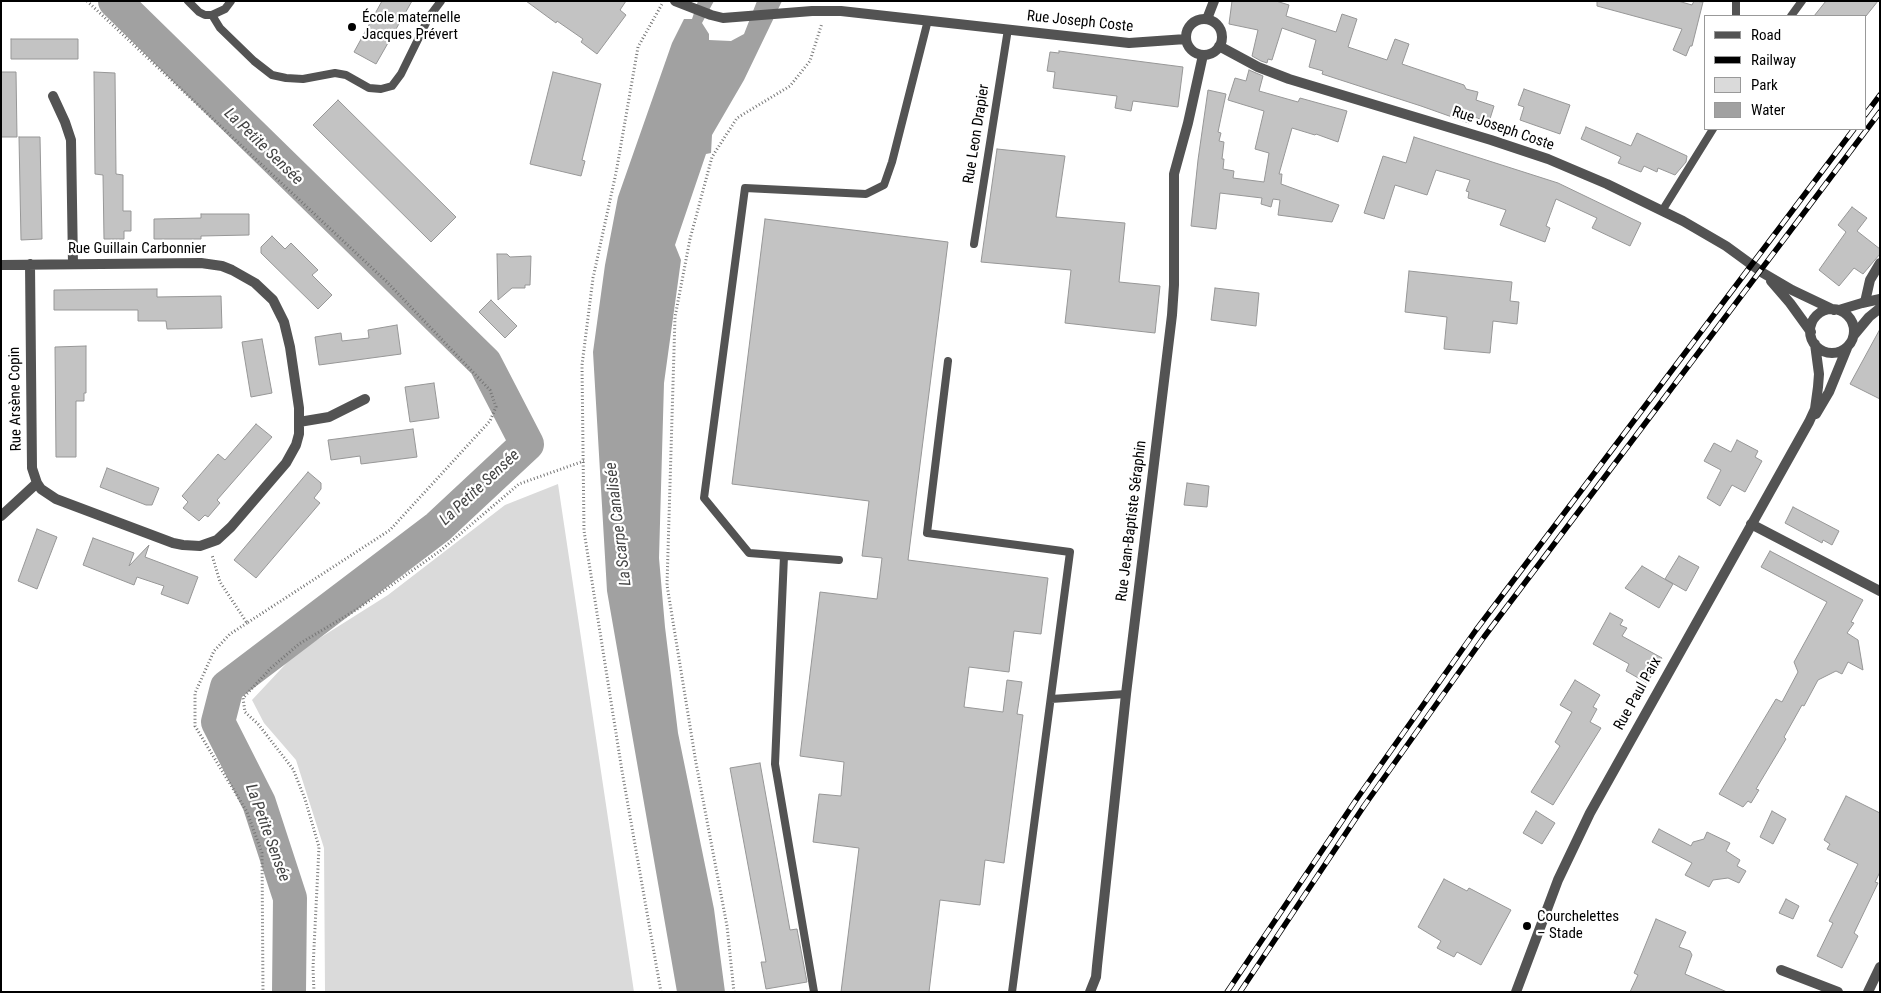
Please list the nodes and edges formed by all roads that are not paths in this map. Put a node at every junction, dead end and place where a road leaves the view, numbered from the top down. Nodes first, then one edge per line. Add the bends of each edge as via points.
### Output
1 (188, 1) edge
2 (230, 1) edge
3 (441, 1) edge
4 (1214, 1) edge
5 (1736, 1) edge
6 (1802, 1) edge
7 (677, 2) edge
8 (212, 15) junction
9 (1736, 15) edge
10 (1792, 15) edge
11 (1207, 19) junction
12 (928, 20) junction
13 (1008, 29) junction
14 (1186, 39) junction
15 (1219, 46) junction
16 (1203, 55) junction
17 (53, 96) dead end
18 (1712, 130) edge
19 (1662, 211) junction
20 (974, 244) dead end
21 (1880, 263) edge
22 (30, 264) junction
23 (72, 264) junction
24 (1, 265) edge
25 (1763, 273) junction
26 (1880, 299) edge
27 (1865, 302) junction
28 (1880, 308) edge
29 (1836, 310) junction
30 (1811, 332) junction
31 (1854, 335) junction
32 (1815, 344) junction
33 (1848, 347) junction
34 (948, 361) dead end
35 (365, 400) dead end
36 (299, 422) junction
37 (1809, 422) junction
38 (37, 482) junction
39 (1, 516) edge
40 (1751, 524) junction
41 (784, 556) junction
42 (839, 560) dead end
43 (1880, 591) edge
44 (1126, 694) junction
45 (1051, 699) junction
46 (1880, 967) edge
47 (1781, 970) dead end
48 (814, 992) edge
49 (1012, 992) edge
50 (1090, 992) edge
51 (1516, 992) edge
52 (1838, 992) edge
53 (1868, 992) edge

1 - 8 lane via 199,12
2 - 8 lane via 225,9
3 - 8 lane via 429,17 401,74 392,86 381,89 370,88 335,73 302,79 272,75 220,28
4 - 11 street
5 - 9 lane
6 - 10 lane
7 - 12 street, Rue Joseph Coste via 723,18 840,11
11 - 14 street via 1198,20 1190,26
11 - 15 street via 1219,27 1222,36
12 - 13 street, Rue Joseph Coste
12 - 41 lane via 884,185 866,194 745,188 704,498 749,553
13 - 14 street, Rue Joseph Coste via 1129,43
13 - 20 lane, Rue Leon Drapier
14 - 16 street via 1194,52
15 - 16 street via 1212,53
15 - 19 street, Rue Joseph Coste via 1289,79 1548,160
16 - 44 street, Rue Jean-Baptiste Séraphin via 1174,174 1172,315
17 - 23 street via 71,140
18 - 19 lane
19 - 25 street, Rue Joseph Coste via 1726,246
21 - 27 street via 1870,280
22 - 23 street, Rue Guillain Carbonnier
22 - 24 street, Rue Guillain Carbonnier
22 - 38 street, Rue Arsène Copin via 32,468
23 - 36 street, Rue Guillain Carbonnier via 212,264 232,270 254,283 272,300 284,322
25 - 29 street, Rue Joseph Coste via 1806,298
25 - 30 street, Rue Joseph Coste
26 - 27 street
27 - 29 street
28 - 31 street
29 - 30 street via 1817,315
29 - 31 street via 1847,315
30 - 32 street
31 - 33 street
32 - 33 street via 1822,351 1831,353
32 - 37 street, Rue Paul Paix via 1819,374 1815,409
33 - 37 street, Rue Paul Paix via 1823,402
34 - 45 lane via 927,533 1070,552
35 - 36 street via 329,417
36 - 38 street, Rue Guillain Carbonnier via 296,445 286,462 231,527 209,543 192,546 173,543 56,499 41,489
37 - 40 street, Rue Paul Paix
38 - 39 street
40 - 43 street
40 - 51 street, Rue Paul Paix via 1590,813 1558,880
41 - 42 lane
41 - 48 lane via 775,764
44 - 45 lane
44 - 50 street, Rue Jean-Baptiste Séraphin via 1096,977
45 - 49 lane
46 - 53 street
47 - 52 street

